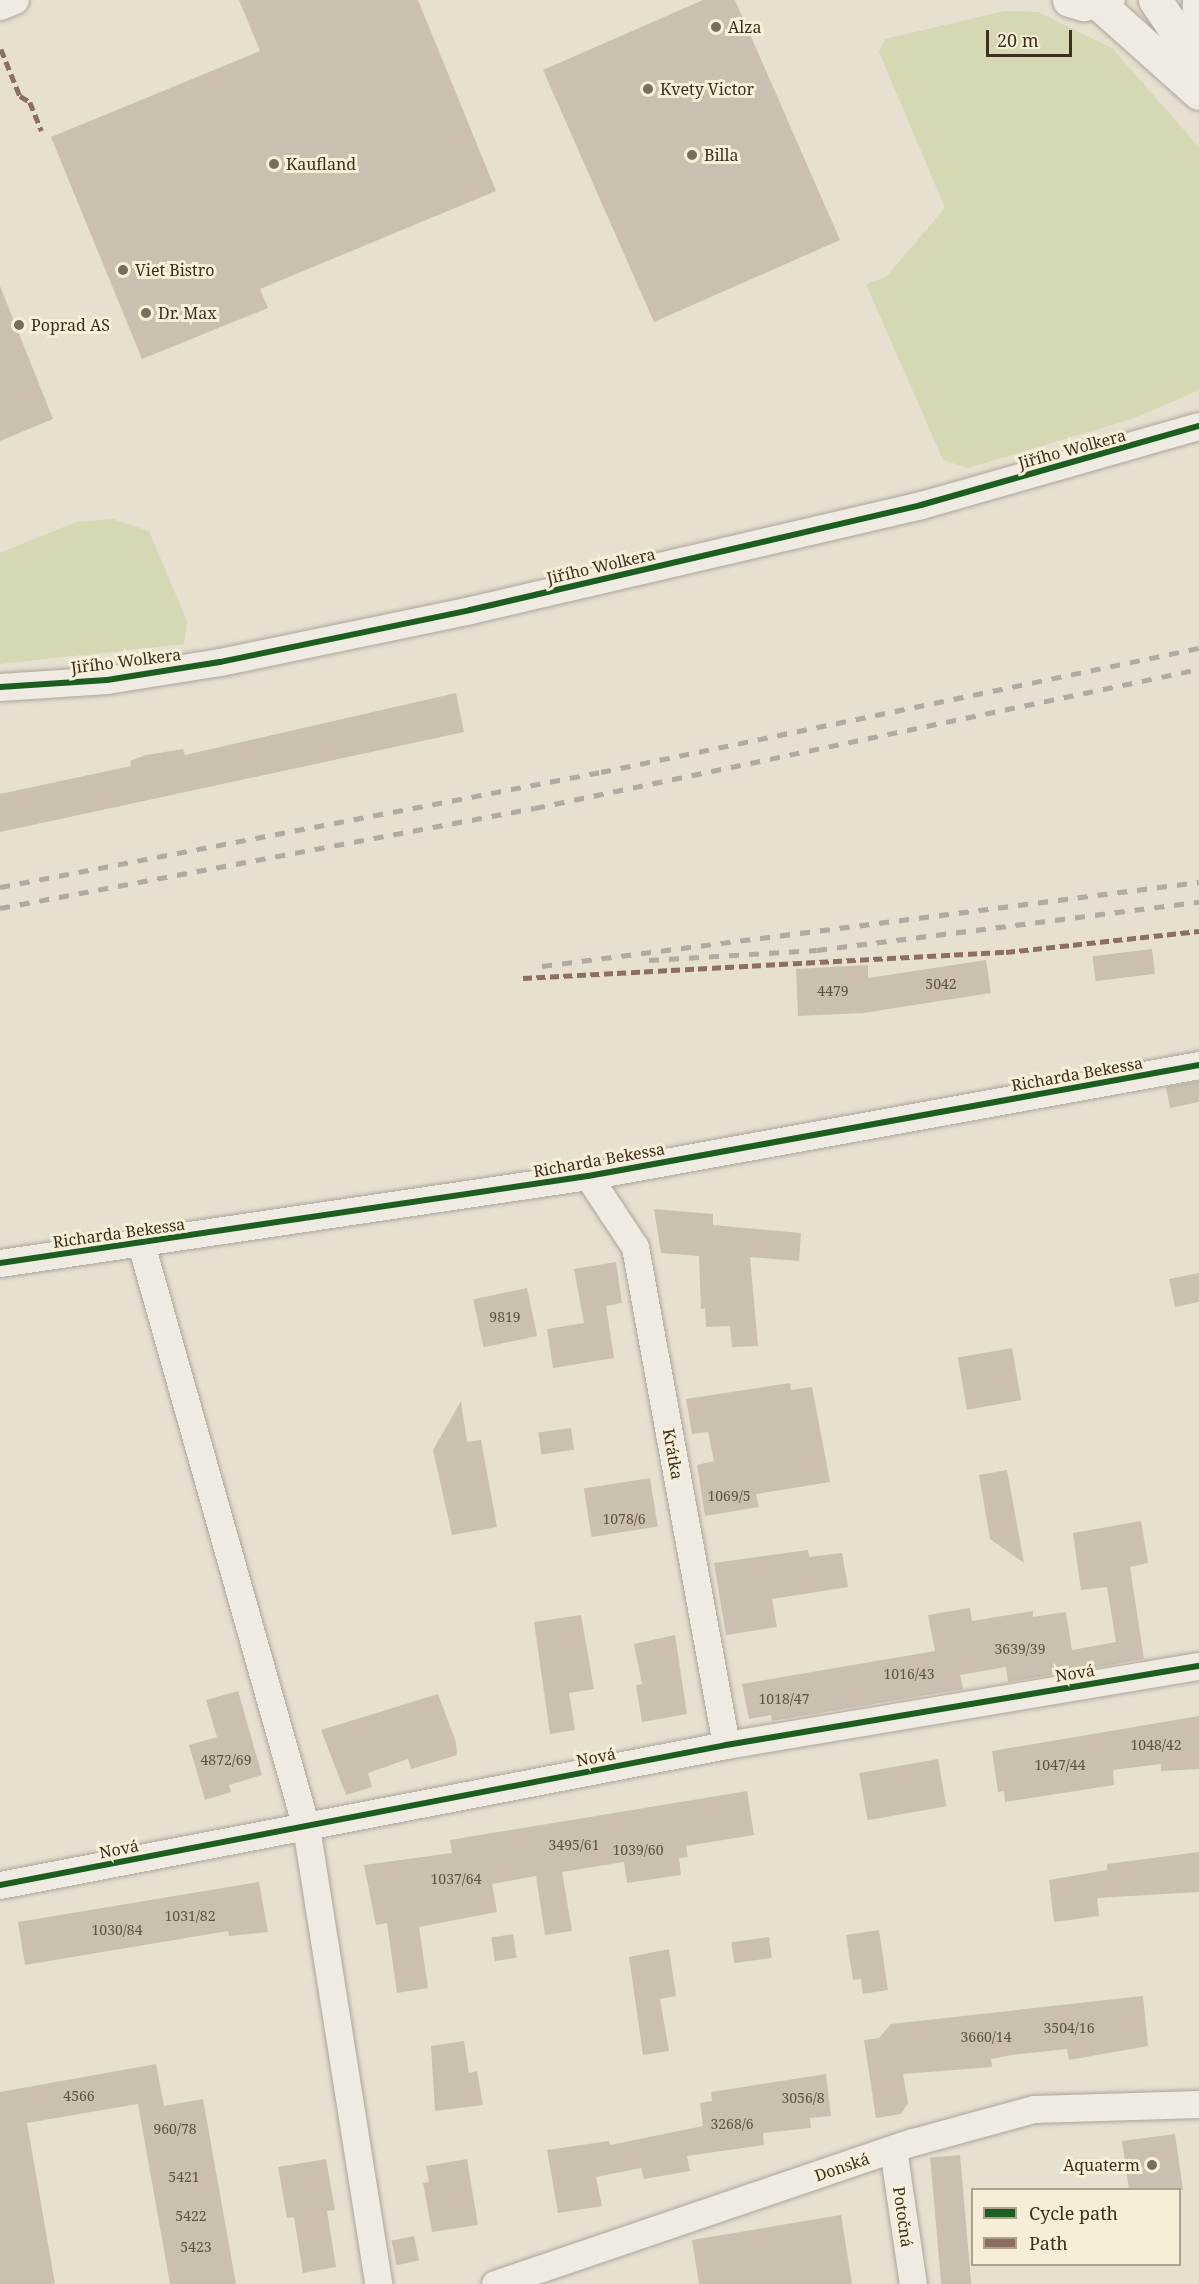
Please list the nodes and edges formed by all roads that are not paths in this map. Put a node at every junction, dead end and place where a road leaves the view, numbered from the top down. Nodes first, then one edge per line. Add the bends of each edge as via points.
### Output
1 (15, 0) edge
2 (1155, 0) edge
3 (1196, 0) edge
4 (1092, 1) edge
5 (0, 6) edge
6 (1196, 61) edge
7 (1199, 93) edge
8 (1199, 426) edge
9 (0, 687) edge
10 (1199, 1065) edge
11 (588, 1176) junction
12 (141, 1244) junction
13 (0, 1263) edge
14 (1199, 1666) edge
15 (726, 1745) junction
16 (306, 1827) junction
17 (0, 1885) edge
18 (1199, 2104) edge
19 (893, 2150) junction
20 (378, 2284) edge
21 (495, 2284) edge
22 (913, 2284) edge

1 - 5 street
2 - 6 street
3 - 6 street
4 - 7 street
8 - 9 street, Jiřího Wolkera via 921,504 470,610 220,662 107,680
10 - 11 street, Richarda Bekessa
11 - 12 street, Richarda Bekessa
11 - 15 street, Krátka via 635,1247
12 - 13 street, Richarda Bekessa
12 - 16 street
14 - 15 street, Nová
15 - 16 street, Nová
16 - 17 street, Nová
16 - 20 street
18 - 19 street, Donská via 1034,2109
19 - 21 street, Donská
19 - 22 street, Potočná

